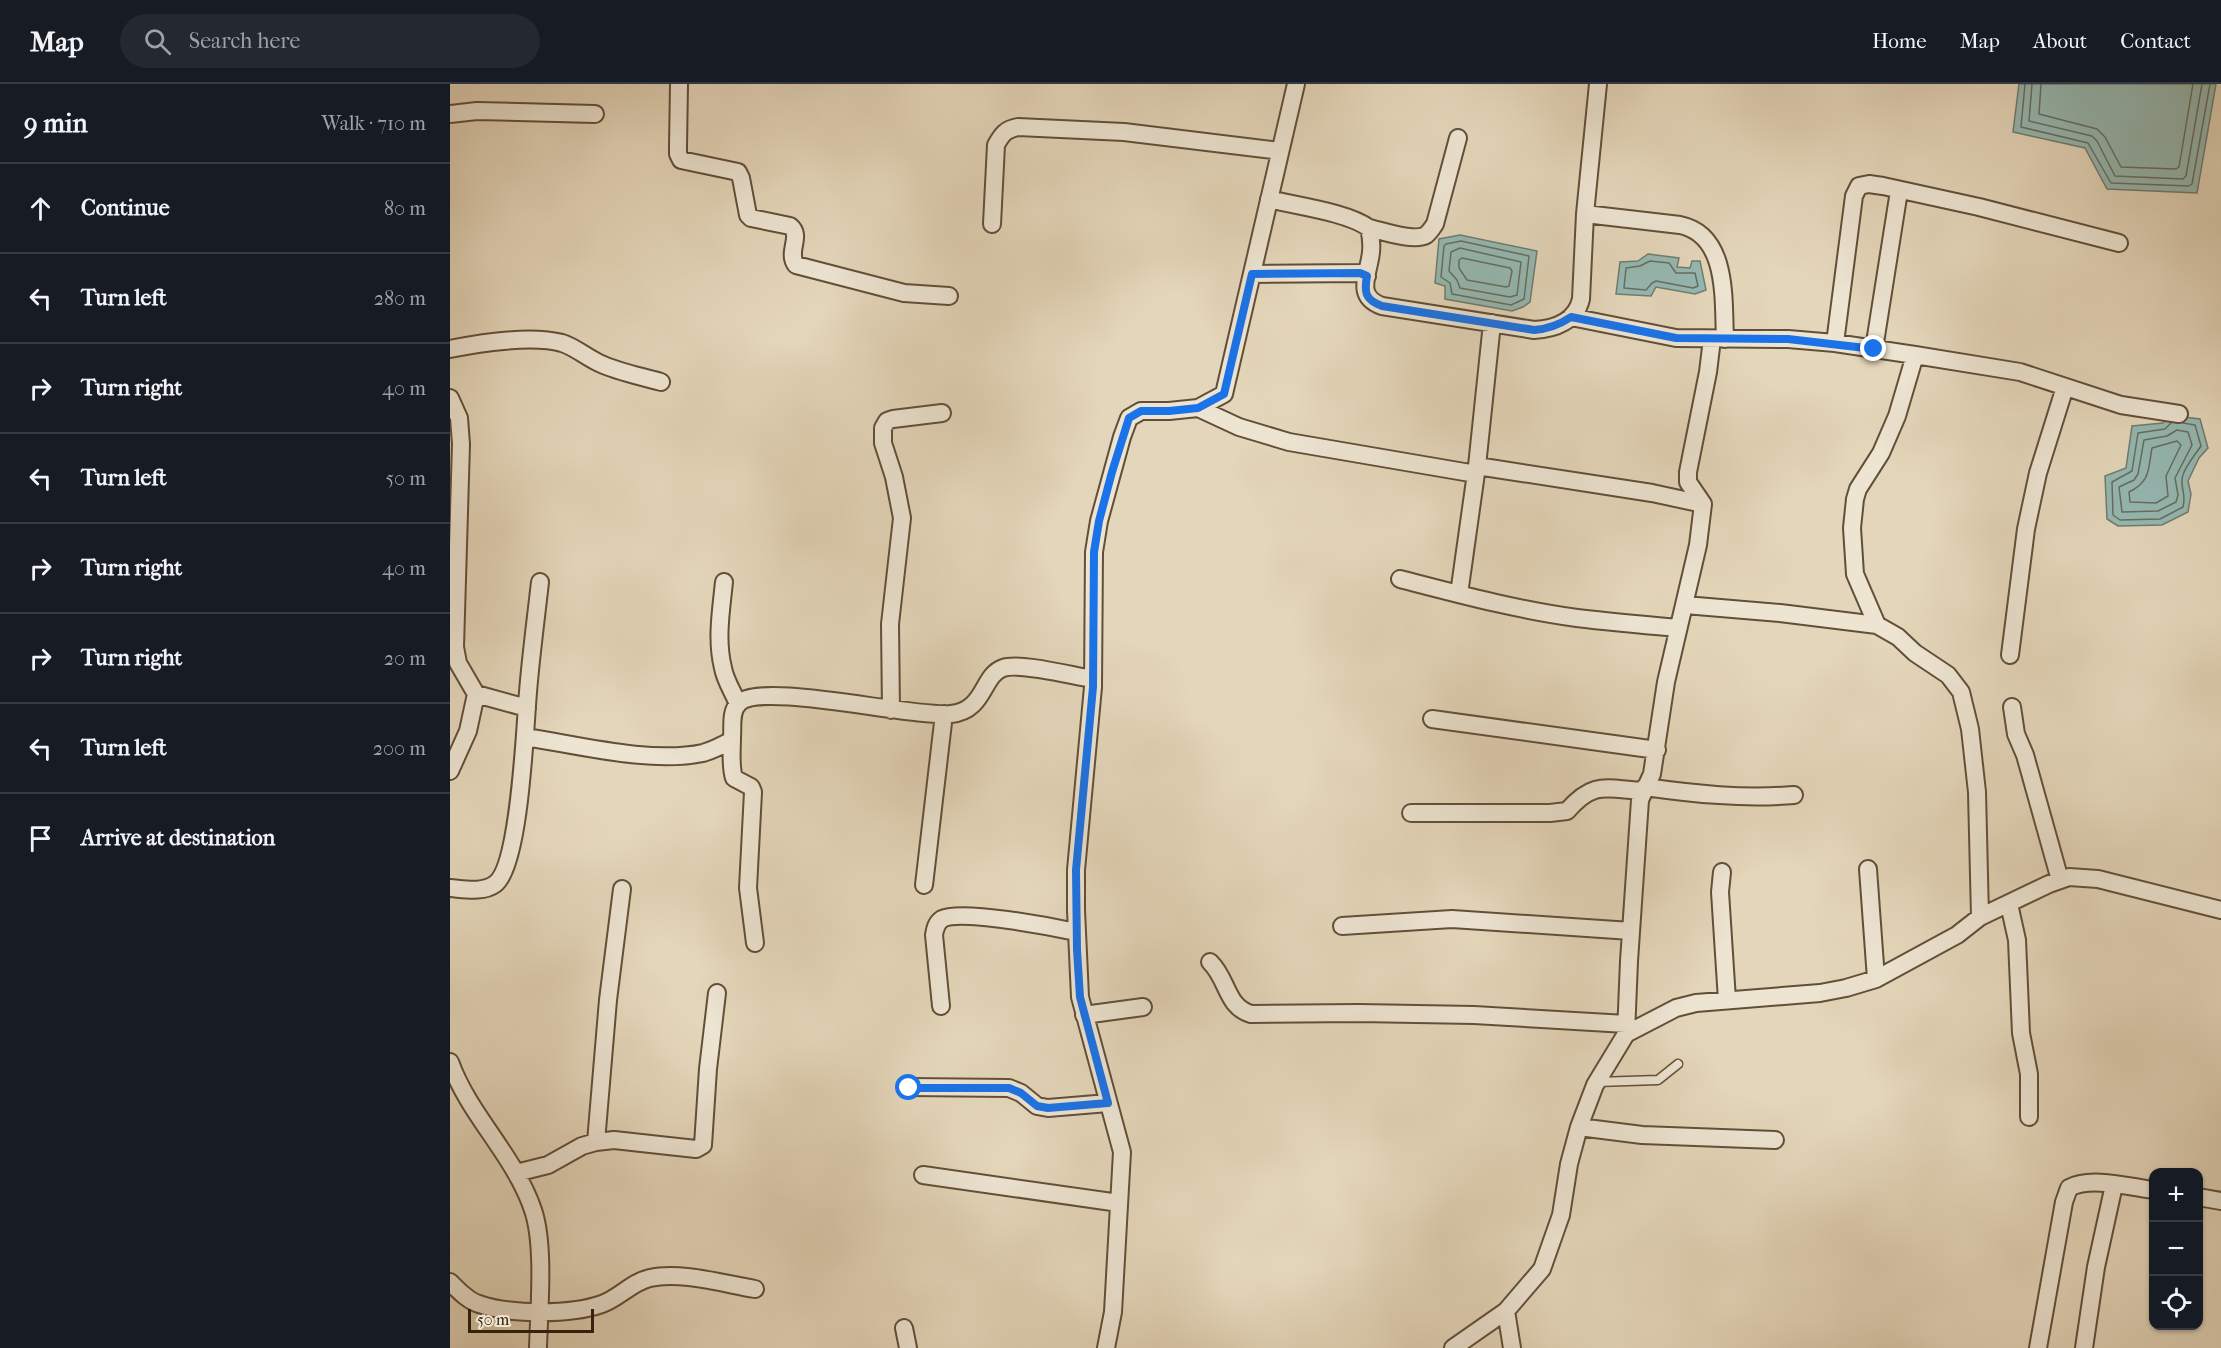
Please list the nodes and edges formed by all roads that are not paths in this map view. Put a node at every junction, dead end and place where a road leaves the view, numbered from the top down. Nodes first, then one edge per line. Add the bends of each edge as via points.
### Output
1 (679, 84) edge
2 (1296, 84) edge
3 (1598, 84) edge
4 (450, 114) edge
5 (596, 114) dead end
6 (1458, 138) dead end
7 (1280, 151) junction
8 (1899, 190) junction
9 (1269, 199) junction
10 (1585, 214) junction
11 (992, 224) dead end
12 (1369, 228) junction
13 (2119, 243) dead end
14 (1252, 274) junction
15 (1367, 276) junction
16 (949, 296) dead end
17 (1571, 317) junction
18 (1492, 323) junction
19 (1718, 339) junction
20 (1835, 343) junction
21 (450, 349) edge
22 (1874, 349) junction
23 (1916, 355) junction
24 (661, 382) dead end
25 (2065, 387) junction
26 (450, 398) edge
27 (1198, 408) junction
28 (942, 412) dead end
29 (2179, 414) dead end
30 (1477, 470) junction
31 (1703, 504) junction
32 (1400, 579) dead end
33 (540, 582) dead end
34 (724, 582) dead end
35 (1459, 594) junction
36 (1685, 605) junction
37 (1877, 625) junction
38 (1678, 628) junction
39 (2010, 656) dead end
40 (450, 676) edge
41 (468, 678) junction
42 (1093, 679) junction
43 (476, 694) junction
44 (738, 704) junction
45 (2012, 707) dead end
46 (527, 708) junction
47 (891, 710) junction
48 (944, 714) junction
49 (1432, 719) dead end
50 (525, 737) junction
51 (732, 740) junction
52 (1657, 750) junction
53 (450, 771) edge
54 (1644, 789) junction
55 (1794, 795) dead end
56 (1411, 813) dead end
57 (1868, 869) dead end
58 (1722, 872) dead end
59 (2060, 880) junction
60 (924, 885) dead end
61 (450, 888) edge
62 (622, 889) dead end
63 (2009, 904) junction
64 (2221, 910) edge
65 (1980, 917) junction
66 (1342, 926) dead end
67 (1631, 931) junction
68 (1076, 932) junction
69 (754, 943) dead end
70 (1210, 962) dead end
71 (1875, 979) junction
72 (717, 993) dead end
73 (1727, 1000) junction
74 (941, 1006) dead end
75 (1143, 1007) dead end
76 (1084, 1015) junction
77 (1626, 1029) junction
78 (450, 1062) edge
79 (1678, 1064) dead end
80 (455, 1080) edge
81 (1597, 1082) junction
82 (909, 1088) dead end
83 (1108, 1103) junction
84 (2029, 1117) dead end
85 (1580, 1127) junction
86 (1775, 1140) dead end
87 (596, 1142) junction
88 (516, 1173) junction
89 (922, 1174) dead end
90 (2114, 1185) junction
91 (2149, 1189) edge
92 (2203, 1198) edge
93 (2221, 1201) edge
94 (1119, 1203) junction
95 (450, 1282) edge
96 (755, 1289) dead end
97 (539, 1311) junction
98 (1506, 1311) junction
99 (904, 1328) dead end
100 (538, 1348) edge
101 (908, 1348) edge
102 (1106, 1348) edge
103 (1454, 1348) edge
104 (1512, 1348) edge
105 (2038, 1348) edge
106 (2084, 1348) edge

1 - 16 street via 681,160 738,172 748,215 794,229 791,255 796,265 904,293
2 - 7 street
3 - 10 street
4 - 5 street
6 - 12 street via 1429,234 1410,237
7 - 9 street
7 - 11 street via 1124,132 1008,129 996,145
8 - 13 street
8 - 20 street via 1869,184 1859,186 1854,196
8 - 22 street
9 - 12 street via 1347,217
9 - 14 street
10 - 17 street via 1581,298 1579,309
10 - 19 street via 1680,225 1696,231 1715,253 1720,267
12 - 15 street via 1372,251
14 - 15 street
14 - 27 street via 1224,394
15 - 18 street via 1365,289 1372,303
17 - 18 street via 1544,330
17 - 19 street via 1676,338
18 - 30 street
19 - 20 street
19 - 31 street via 1688,472 1688,482
20 - 22 street
21 - 24 street via 547,340 575,348 598,363
22 - 23 street
23 - 25 street via 2020,372
23 - 37 street via 1897,416 1855,500 1855,573
25 - 29 street via 2121,405
25 - 39 street via 2038,473 2026,529
26 - 41 street via 459,418 461,444 455,647 458,663
27 - 30 street via 1239,427 1289,442
27 - 42 street via 1141,411 1129,418 1122,436 1094,552
28 - 47 street via 893,419 886,421 883,428 883,443 902,518 890,624
30 - 31 street via 1641,491
30 - 35 street
31 - 36 street
32 - 35 street
33 - 46 street
34 - 44 street via 720,654
35 - 38 street via 1575,618
36 - 37 street
36 - 38 street
37 - 65 street via 1948,675 1960,692 1970,729 1977,792
38 - 52 street
40 - 41 street
41 - 43 street
42 - 48 street via 1005,667 996,671 972,706
42 - 68 street via 1076,870
43 - 46 street
43 - 53 street via 468,731
44 - 47 street via 754,697 808,697
44 - 51 street via 733,713
45 - 59 street via 2016,734
46 - 50 street
47 - 48 street
48 - 60 street
49 - 52 street
50 - 51 street via 638,755 700,753
50 - 61 street via 520,801 504,874 495,885 484,889
51 - 69 street via 734,778 753,792 748,888
52 - 54 street
54 - 55 street via 1754,798
54 - 56 street via 1595,788 1580,796 1567,811 1550,813
54 - 67 street via 1638,817
57 - 71 street
58 - 73 street
59 - 63 street
59 - 64 street via 2098,879
62 - 87 street
63 - 65 street
63 - 84 street via 2017,940 2021,1033 2030,1081
65 - 71 street via 1957,935
66 - 67 street via 1452,919
67 - 77 street
68 - 74 street via 986,918 940,920 934,935
68 - 76 street
70 - 77 street via 1219,970 1234,1005 1251,1014 1474,1015
71 - 73 street via 1820,993
72 - 87 street via 703,1146 696,1149 615,1140
73 - 77 street via 1676,1008
75 - 76 street
76 - 83 street
77 - 81 street
78 - 80 street
79 - 81 lane via 1658,1080
80 - 88 street
81 - 85 street
82 - 83 street via 1009,1088 1037,1106 1048,1108
83 - 94 street via 1122,1152
85 - 86 street via 1641,1135
85 - 98 street via 1569,1164 1562,1215 1542,1269
87 - 88 street via 554,1162
88 - 97 street via 534,1211 539,1242
89 - 94 street
90 - 91 street
90 - 105 street via 2088,1182 2069,1188
90 - 106 street
92 - 93 street
94 - 102 street via 1113,1312
95 - 97 street via 477,1304
96 - 97 street via 661,1276 648,1278 597,1305
97 - 100 street
98 - 103 street
98 - 104 street
99 - 101 street

